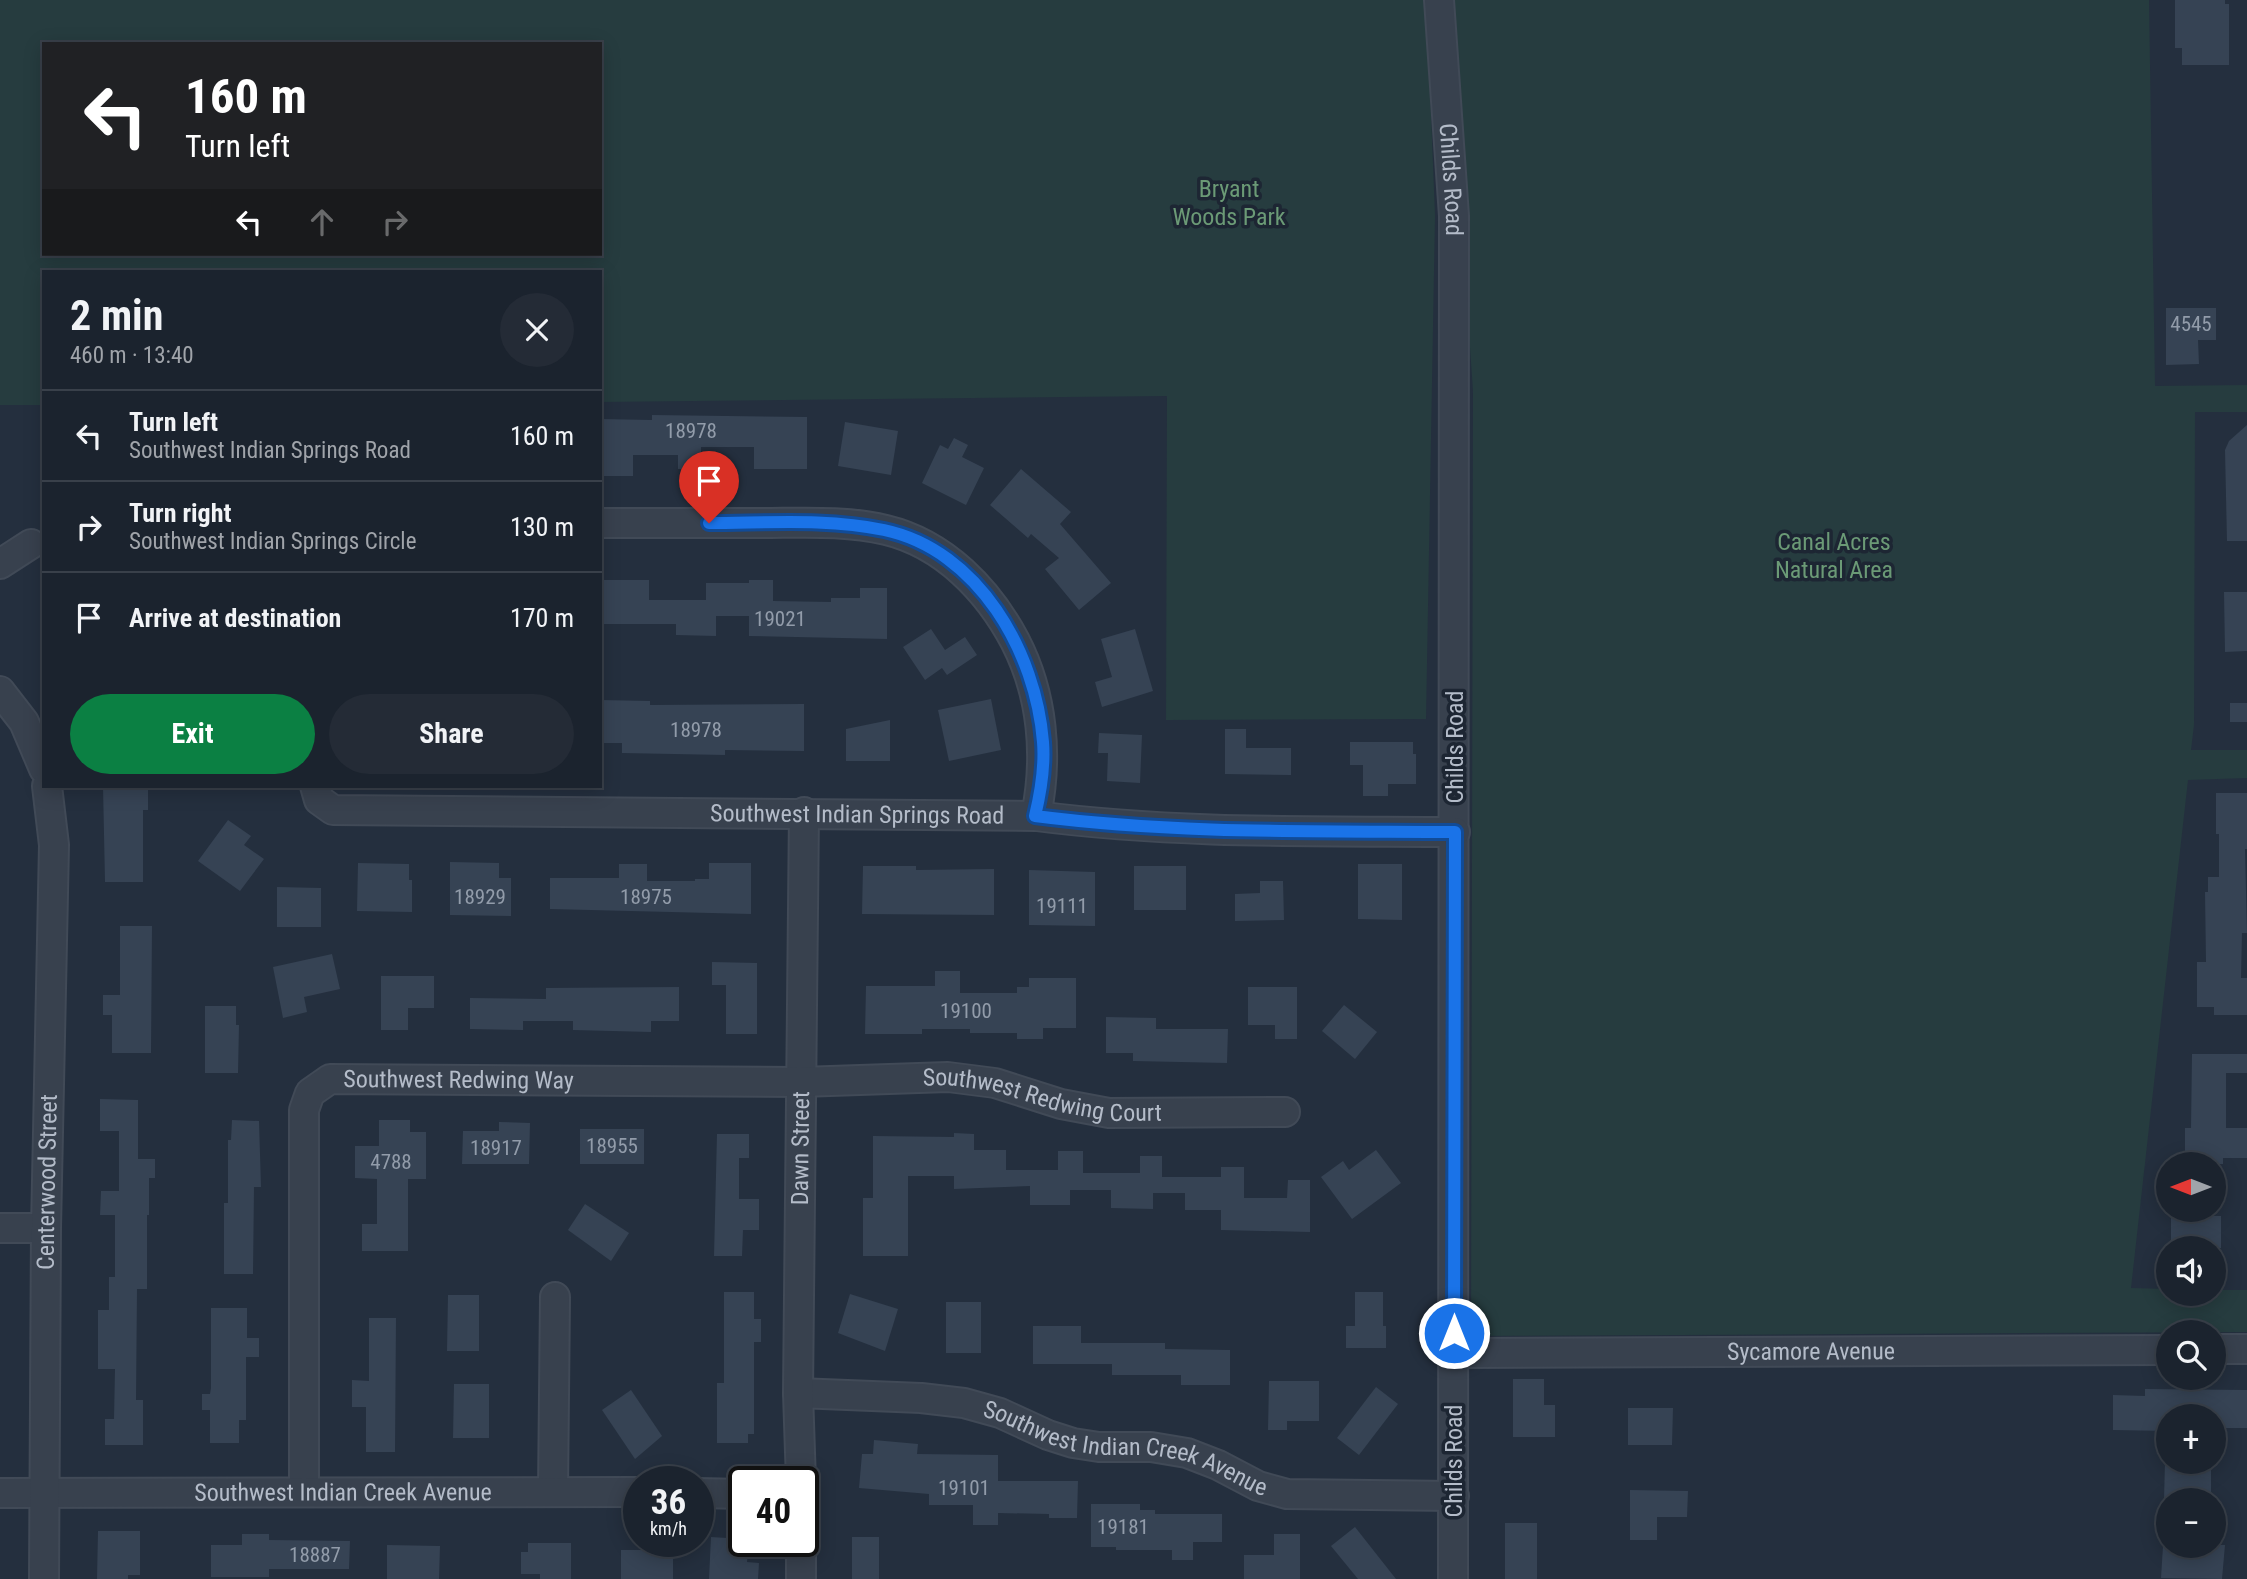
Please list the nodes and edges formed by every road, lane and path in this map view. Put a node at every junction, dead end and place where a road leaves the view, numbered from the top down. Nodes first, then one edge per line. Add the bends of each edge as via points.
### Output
1 (1439, 0) edge
2 (602, 523) edge
3 (32, 544) dead end
4 (0, 564) edge
5 (0, 691) edge
6 (42, 764) edge
7 (47, 788) edge
8 (316, 788) edge
9 (804, 812) junction
10 (1035, 816) junction
11 (1455, 832) junction
12 (800, 1082) junction
13 (1285, 1112) dead end
14 (0, 1228) edge
15 (46, 1228) junction
16 (555, 1297) dead end
17 (2226, 1349) edge
18 (2247, 1349) edge
19 (2156, 1350) edge
20 (1454, 1353) junction
21 (798, 1393) junction
22 (800, 1466) edge
23 (304, 1492) junction
24 (553, 1492) junction
25 (623, 1492) edge
26 (0, 1493) edge
27 (46, 1494) junction
28 (1454, 1496) junction
29 (801, 1557) edge
30 (44, 1579) edge
31 (801, 1579) edge
32 (1453, 1579) edge

1 - 11 street, Childs Road via 1454,216
2 - 10 street via 845,525 887,530 942,556 990,599 1021,652 1038,708 1043,744
3 - 4 street
5 - 6 street via 24,722
7 - 15 street, Centerwood Street via 54,845
8 - 9 street, Southwest Indian Springs Road via 319,800 333,810
9 - 10 street, Southwest Indian Springs Road
9 - 12 street, Dawn Street
10 - 11 street, Southwest Indian Springs Road via 1193,830
11 - 20 street, Childs Road
12 - 13 street, Southwest Redwing Court via 966,1078 1109,1113
12 - 21 street, Dawn Street
12 - 23 street, Southwest Redwing Way via 330,1079 310,1093 304,1110
14 - 15 street
15 - 27 street, Centerwood Street
16 - 24 street
17 - 18 street
19 - 20 street, Sycamore Avenue
20 - 28 street, Childs Road
21 - 22 street, Dawn Street
21 - 28 street, Southwest Indian Creek Avenue via 964,1403 1073,1443 1151,1447 1187,1454 1287,1494
23 - 24 street, Southwest Indian Creek Avenue
23 - 27 street, Southwest Indian Creek Avenue
24 - 25 street, Southwest Indian Creek Avenue
26 - 27 street, Southwest Indian Creek Avenue
27 - 30 street, Centerwood Street
28 - 32 street, Childs Road
29 - 31 street

